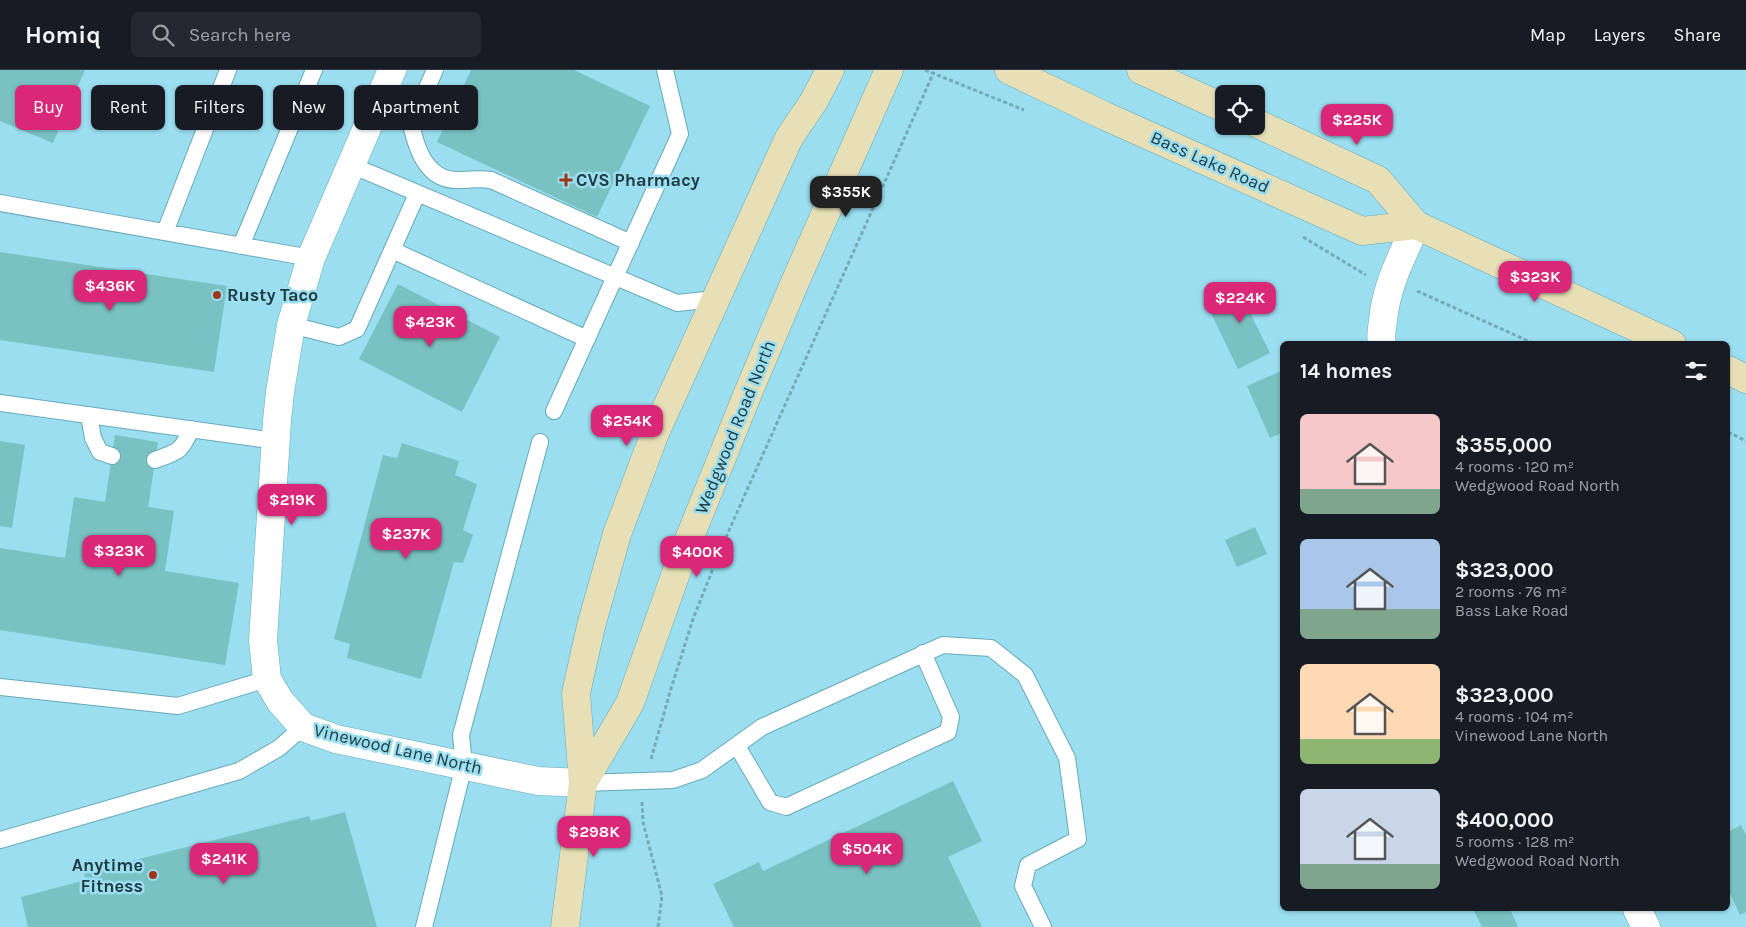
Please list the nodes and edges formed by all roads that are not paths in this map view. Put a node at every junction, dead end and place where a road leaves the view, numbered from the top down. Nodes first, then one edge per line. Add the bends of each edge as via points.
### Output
1 (228, 70) edge
2 (314, 70) edge
3 (435, 70) edge
4 (666, 70) edge
5 (809, 70) edge
6 (830, 70) edge
7 (889, 70) edge
8 (1009, 70) edge
9 (1141, 70) edge
10 (386, 72) edge
11 (382, 85) edge
12 (428, 85) edge
13 (1215, 104) edge
14 (1265, 127) edge
15 (366, 130) edge
16 (413, 130) edge
17 (789, 138) junction
18 (351, 165) junction
19 (417, 194) junction
20 (0, 203) edge
21 (1416, 225) junction
22 (165, 232) junction
23 (631, 243) junction
24 (241, 246) junction
25 (392, 250) junction
26 (311, 258) junction
27 (615, 278) junction
28 (716, 299) junction
29 (291, 325) junction
30 (587, 339) junction
31 (1382, 341) edge
32 (1666, 341) edge
33 (1730, 371) edge
34 (1746, 379) edge
35 (0, 402) edge
36 (554, 411) dead end
37 (89, 415) junction
38 (190, 429) junction
39 (276, 440) junction
40 (540, 442) dead end
41 (112, 456) dead end
42 (155, 460) dead end
43 (923, 653) junction
44 (266, 678) junction
45 (0, 687) edge
46 (302, 727) junction
47 (737, 746) junction
48 (464, 765) junction
49 (583, 783) junction
50 (0, 840) edge
51 (1639, 911) edge
52 (424, 927) edge
53 (564, 927) edge
54 (1043, 927) edge
55 (1646, 927) edge

1 - 22 lane
2 - 24 lane
3 - 12 lane
4 - 23 lane via 680,134
5 - 17 street
6 - 17 street, Wedgwood Road North
7 - 49 street, Wedgwood Road North via 748,394 681,559 630,703
8 - 21 street, Bass Lake Road via 1362,231
9 - 13 street
10 - 11 street, Vinewood Lane North
14 - 21 street via 1378,180
15 - 18 street, Vinewood Lane North
16 - 23 lane via 416,145 433,172 453,180 491,180
17 - 28 street, Wedgwood Road North
18 - 19 lane
18 - 26 street, Vinewood Lane North
19 - 25 lane
19 - 27 lane
20 - 22 lane
21 - 31 street via 1390,282 1384,306
21 - 32 street
22 - 24 lane
23 - 27 lane
24 - 26 lane
25 - 29 lane via 357,329 339,337
25 - 30 lane
26 - 29 street, Vinewood Lane North
27 - 28 lane via 677,303
27 - 30 lane
28 - 49 street, Wedgwood Road North via 648,451 617,534 591,626 576,693
29 - 39 street, Vinewood Lane North
30 - 36 lane
33 - 34 street
35 - 37 lane
37 - 38 lane
37 - 41 lane via 93,438 100,452
38 - 39 lane
38 - 42 lane via 184,444 173,454
39 - 44 street, Vinewood Lane North via 263,640
40 - 48 lane via 460,735
43 - 47 lane via 762,727
43 - 47 lane via 951,717 948,732 786,807 770,802
43 - 54 lane via 943,645 991,648 1025,675 1067,758 1078,839 1028,864 1024,886
44 - 45 lane via 178,706
44 - 46 street, Vinewood Lane North
46 - 48 street, Vinewood Lane North via 336,739
46 - 50 lane via 279,748 239,771
47 - 49 lane via 702,770 673,780
48 - 49 street, Vinewood Lane North via 538,781
48 - 52 lane
49 - 53 street, Wedgwood Road North
51 - 55 street

